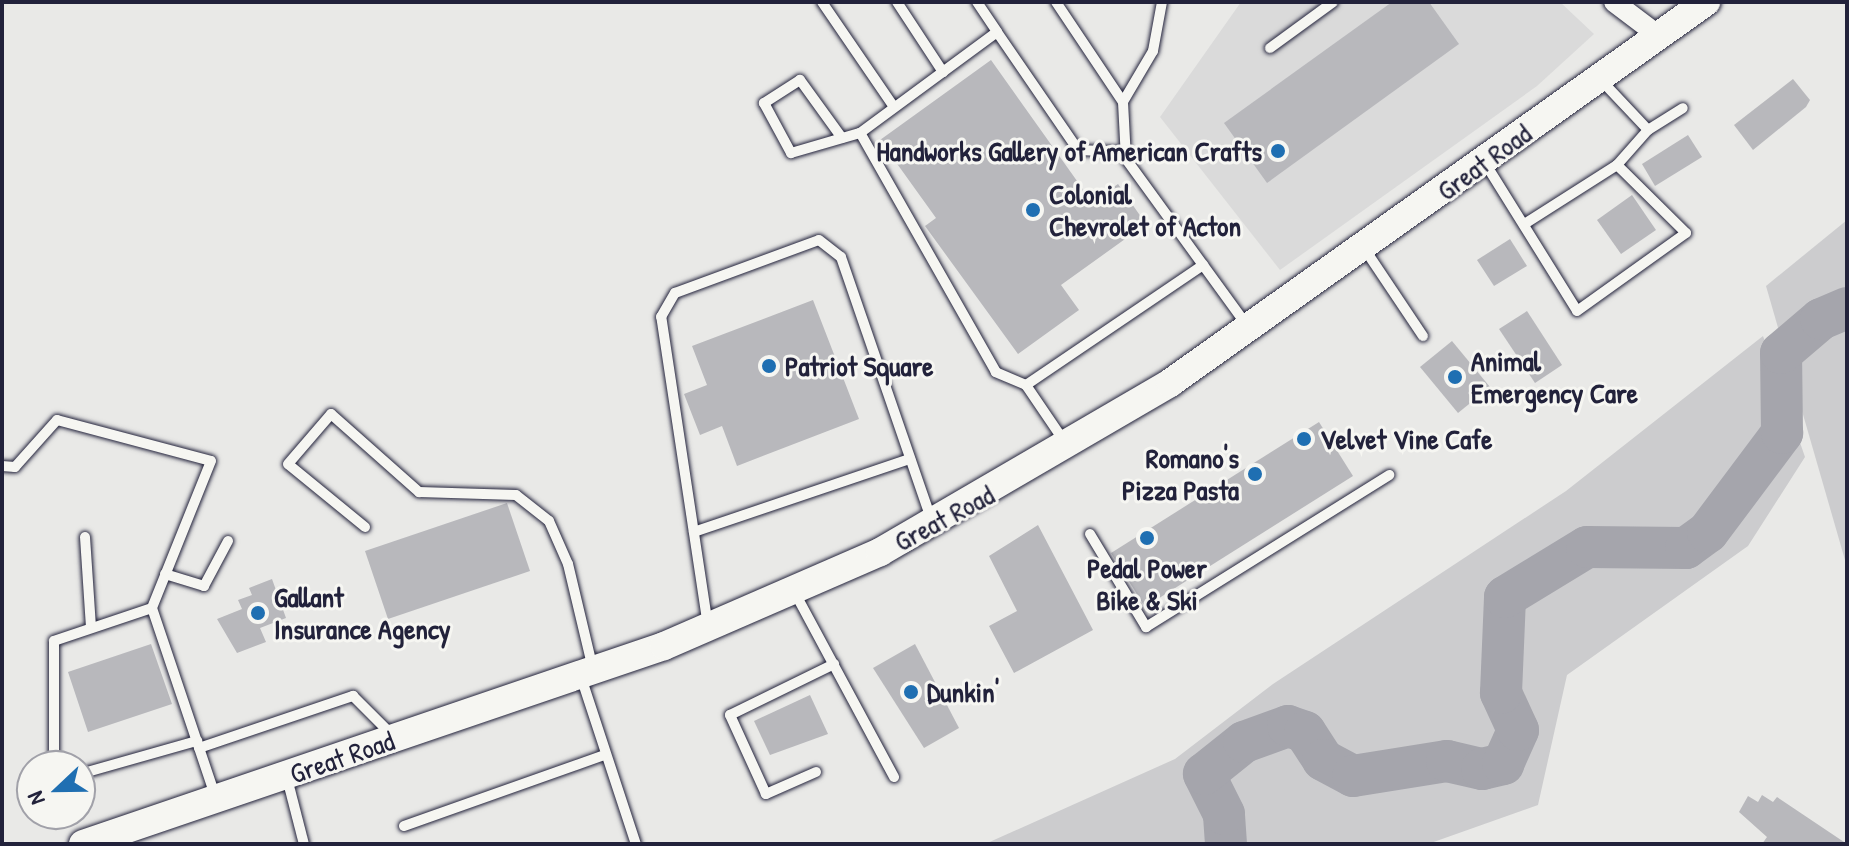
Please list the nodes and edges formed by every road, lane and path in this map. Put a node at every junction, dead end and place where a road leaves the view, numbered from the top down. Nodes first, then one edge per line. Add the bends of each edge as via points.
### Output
1 (822, 2) edge
2 (897, 2) edge
3 (977, 2) edge
4 (1056, 2) edge
5 (1162, 2) edge
6 (1333, 2) edge
7 (1614, 2) edge
8 (1706, 2) edge
9 (997, 32) junction
10 (1659, 36) junction
11 (1270, 48) dead end
12 (943, 72) junction
13 (1600, 78) junction
14 (1123, 102) junction
15 (894, 107) junction
16 (1683, 108) dead end
17 (1648, 130) junction
18 (860, 133) junction
19 (842, 138) junction
20 (1126, 152) junction
21 (1484, 162) junction
22 (1617, 165) junction
23 (1526, 223) junction
24 (1364, 248) junction
25 (1203, 265) junction
26 (1249, 327) junction
27 (1423, 336) dead end
28 (1026, 385) junction
29 (1068, 447) junction
30 (910, 459) junction
31 (2, 466) edge
32 (1389, 475) dead end
33 (933, 524) junction
34 (365, 527) dead end
35 (694, 532) junction
36 (1090, 534) dead end
37 (85, 537) dead end
38 (228, 541) dead end
39 (165, 574) junction
40 (794, 591) junction
41 (152, 608) junction
42 (91, 628) junction
43 (709, 628) junction
44 (834, 664) junction
45 (587, 673) junction
46 (395, 739) junction
47 (198, 744) junction
48 (54, 750) edge
49 (602, 756) junction
50 (96, 770) edge
51 (816, 772) dead end
52 (287, 776) junction
53 (894, 777) dead end
54 (217, 800) junction
55 (404, 826) dead end
56 (83, 844) edge
57 (304, 844) edge
58 (636, 844) edge

1 - 15 lane
2 - 12 lane
3 - 9 lane
4 - 14 lane
5 - 14 lane via 1153,51
6 - 11 lane
7 - 10 street
8 - 10 main road, Great Road
9 - 12 lane
9 - 20 lane via 1078,150
10 - 13 main road, Great Road
12 - 15 lane
13 - 17 lane
13 - 21 main road, Great Road
14 - 20 lane
15 - 18 lane
16 - 17 lane
17 - 22 lane
18 - 19 lane
18 - 28 lane via 996,372
19 - 19 lane via 791,153 764,103 800,80
20 - 25 lane
21 - 23 lane
21 - 24 main road, Great Road
22 - 23 lane
22 - 23 lane via 1686,233 1577,311
24 - 26 main road, Great Road
24 - 27 lane
25 - 26 lane
25 - 28 lane
26 - 29 main road, Great Road
28 - 29 lane
29 - 33 main road, Great Road
30 - 33 lane
30 - 35 lane
30 - 35 lane via 841,257 819,240 675,293 661,317
31 - 39 lane via 15,467 57,420 211,461
32 - 36 lane via 1146,627
33 - 40 main road, Great Road
34 - 45 lane via 288,464 331,414 419,492 516,495 549,521 568,564
35 - 43 lane
37 - 42 lane
38 - 39 lane via 204,586
39 - 41 lane
40 - 43 main road, Great Road
40 - 44 lane
41 - 42 lane
41 - 47 lane
42 - 48 lane via 54,641
43 - 45 main road, Great Road
44 - 51 lane via 730,715 766,794
44 - 53 lane
45 - 46 main road, Great Road
45 - 49 lane
46 - 47 lane via 353,696
46 - 52 main road, Great Road
47 - 50 lane
47 - 54 lane
49 - 55 lane
49 - 58 lane
52 - 54 main road, Great Road
52 - 57 lane
54 - 56 main road, Great Road

